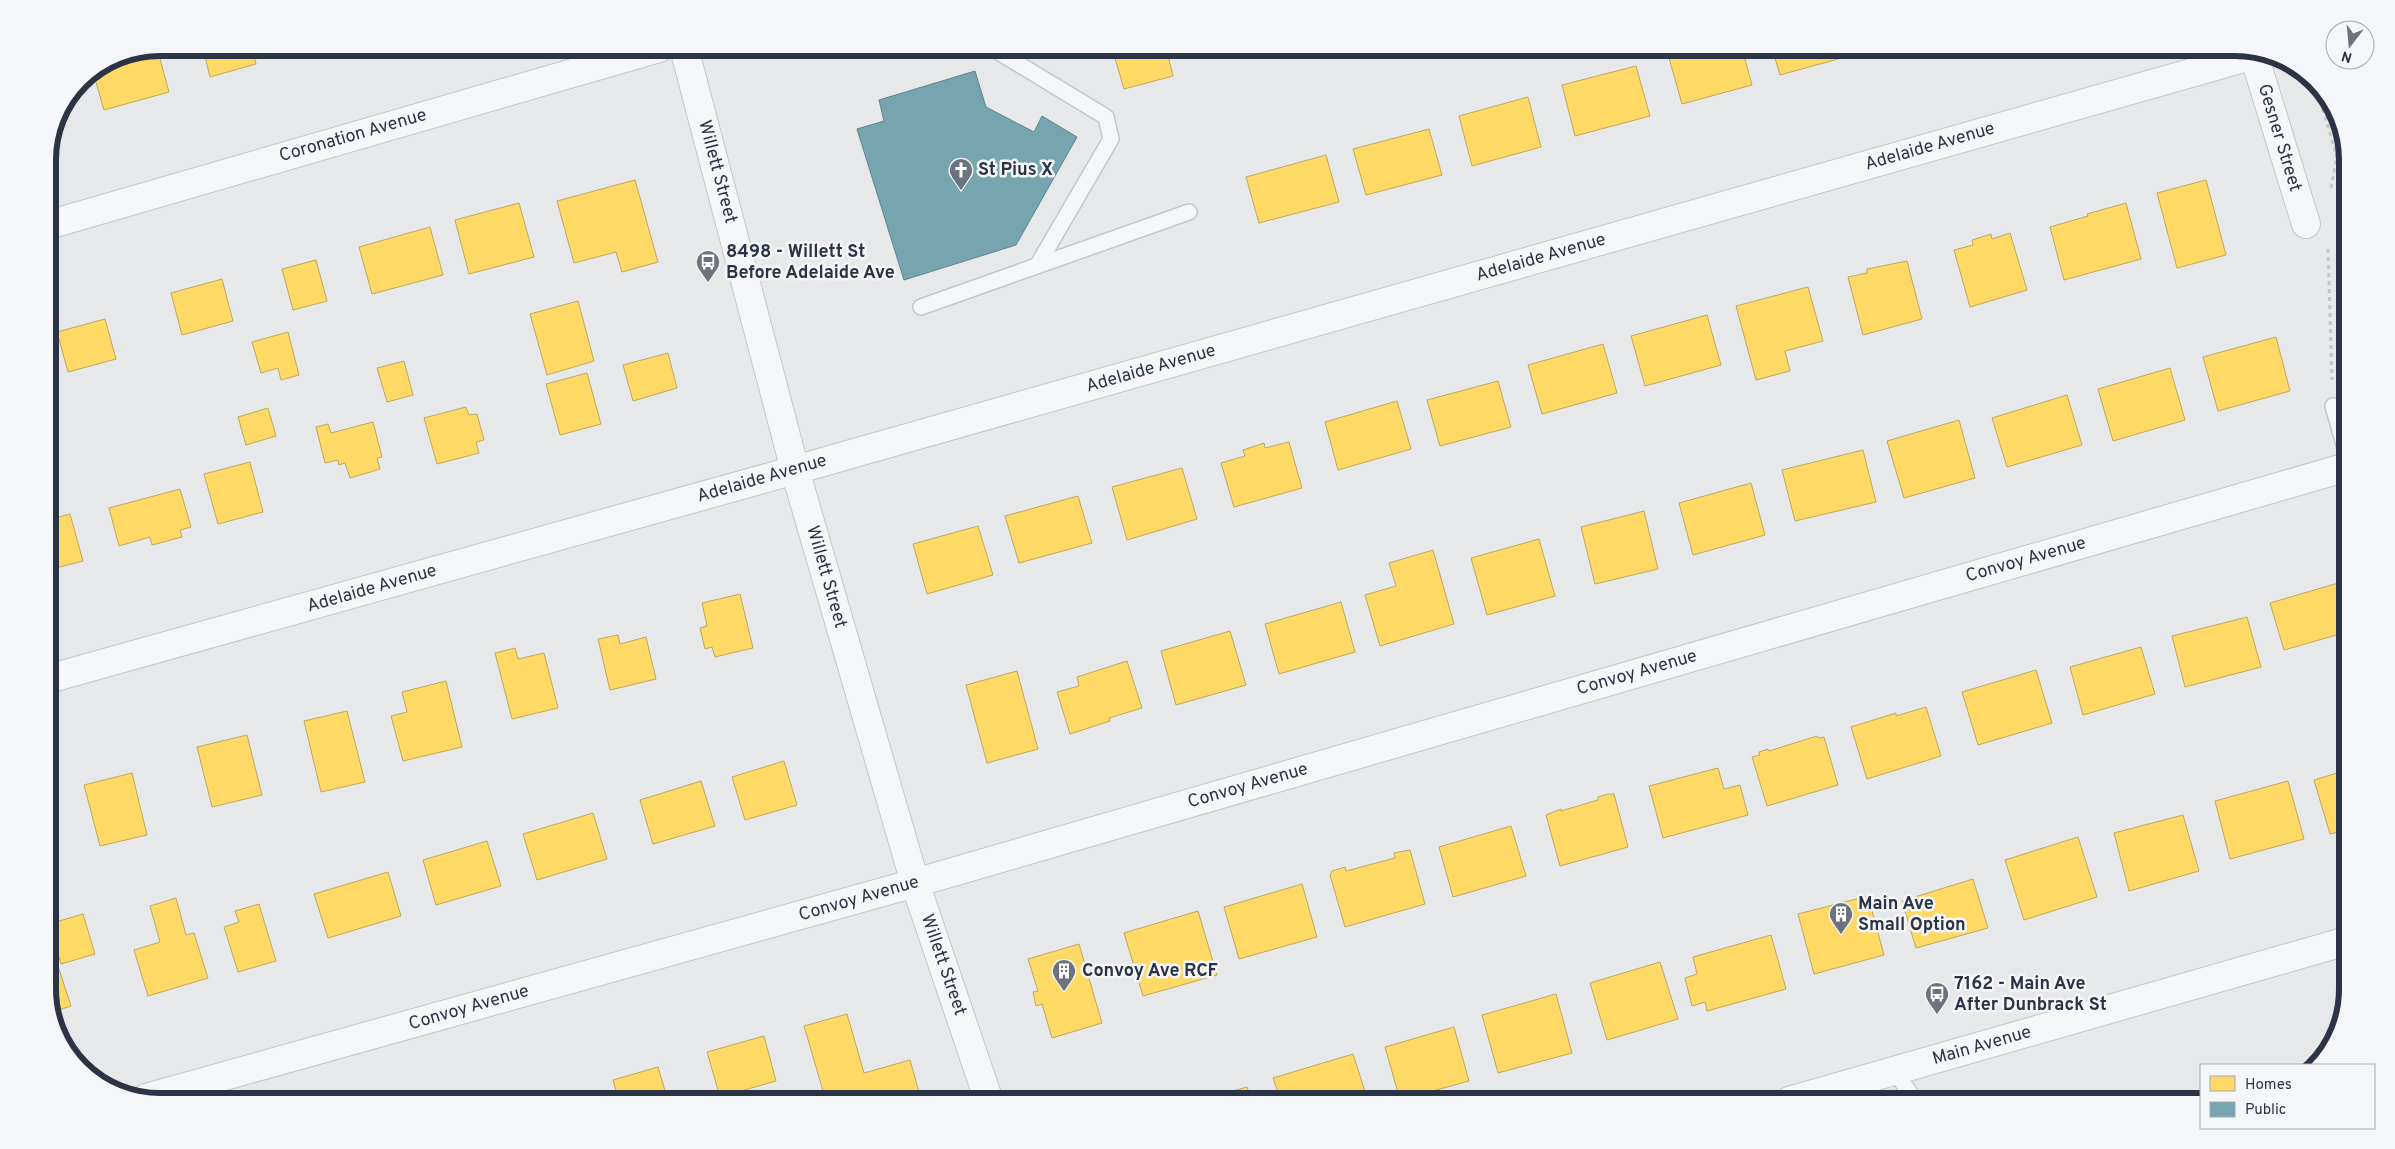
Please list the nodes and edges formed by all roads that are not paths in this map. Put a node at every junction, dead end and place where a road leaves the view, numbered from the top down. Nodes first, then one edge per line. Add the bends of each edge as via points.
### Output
1 (631, 56) edge
2 (686, 56) edge
3 (1005, 56) edge
4 (2242, 56) edge
5 (2256, 58) edge
6 (1189, 212) dead end
7 (56, 223) edge
8 (2306, 224) dead end
9 (1037, 266) junction
10 (921, 307) dead end
11 (2333, 406) road end
12 (2339, 427) edge
13 (2339, 469) edge
14 (795, 470) junction
15 (56, 677) edge
16 (915, 883) junction
17 (2339, 944) edge
18 (1894, 1071) junction
19 (164, 1093) edge
20 (986, 1093) edge
21 (1819, 1093) edge
22 (1910, 1093) edge

1 - 7 street, Coronation Avenue
2 - 14 street, Willett Street
3 - 9 lane via 1106,117 1111,139
4 - 14 street, Adelaide Avenue
5 - 8 street, Gesner Street
6 - 9 lane
9 - 10 lane
11 - 12 lane
13 - 16 street, Convoy Avenue
14 - 15 street, Adelaide Avenue
14 - 16 street, Willett Street
16 - 19 street, Convoy Avenue
16 - 20 street, Willett Street
17 - 18 street, Main Avenue
18 - 21 street, Main Avenue
18 - 22 lane

